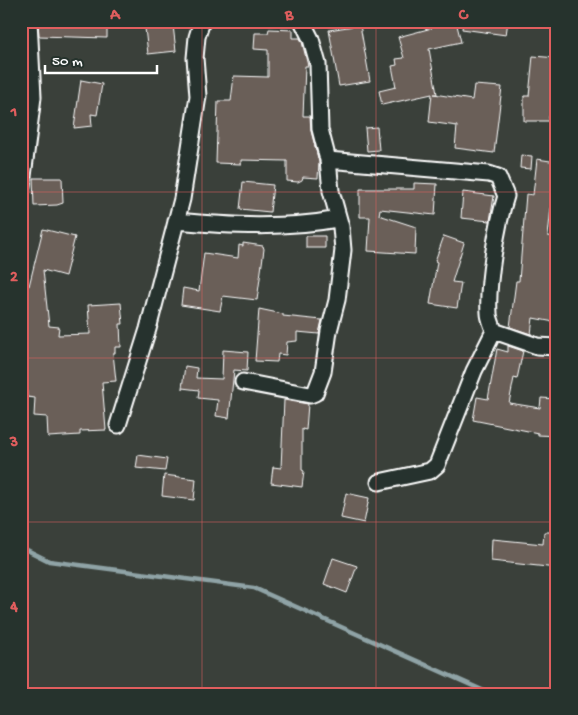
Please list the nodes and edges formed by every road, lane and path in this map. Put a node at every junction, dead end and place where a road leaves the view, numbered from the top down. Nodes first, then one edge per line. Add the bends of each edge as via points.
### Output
1 (29, 21) edge
2 (202, 21) edge
3 (302, 21) edge
4 (328, 160) junction
5 (21, 192) edge
6 (338, 219) junction
7 (176, 222) junction
8 (494, 332) junction
9 (557, 347) edge
10 (243, 382) dead end
11 (118, 425) dead end
12 (379, 482) dead end

1 - 5 street via 33,97
2 - 7 street via 195,58 198,96
3 - 4 street via 318,64 320,129
4 - 6 street
4 - 8 street via 498,177 506,196 500,214 492,275 489,314
6 - 7 street via 314,224 273,225
6 - 10 street via 343,250 338,300 323,372 315,393 310,395
7 - 11 street
8 - 9 street via 537,346
8 - 12 street via 474,371 437,465 430,470

